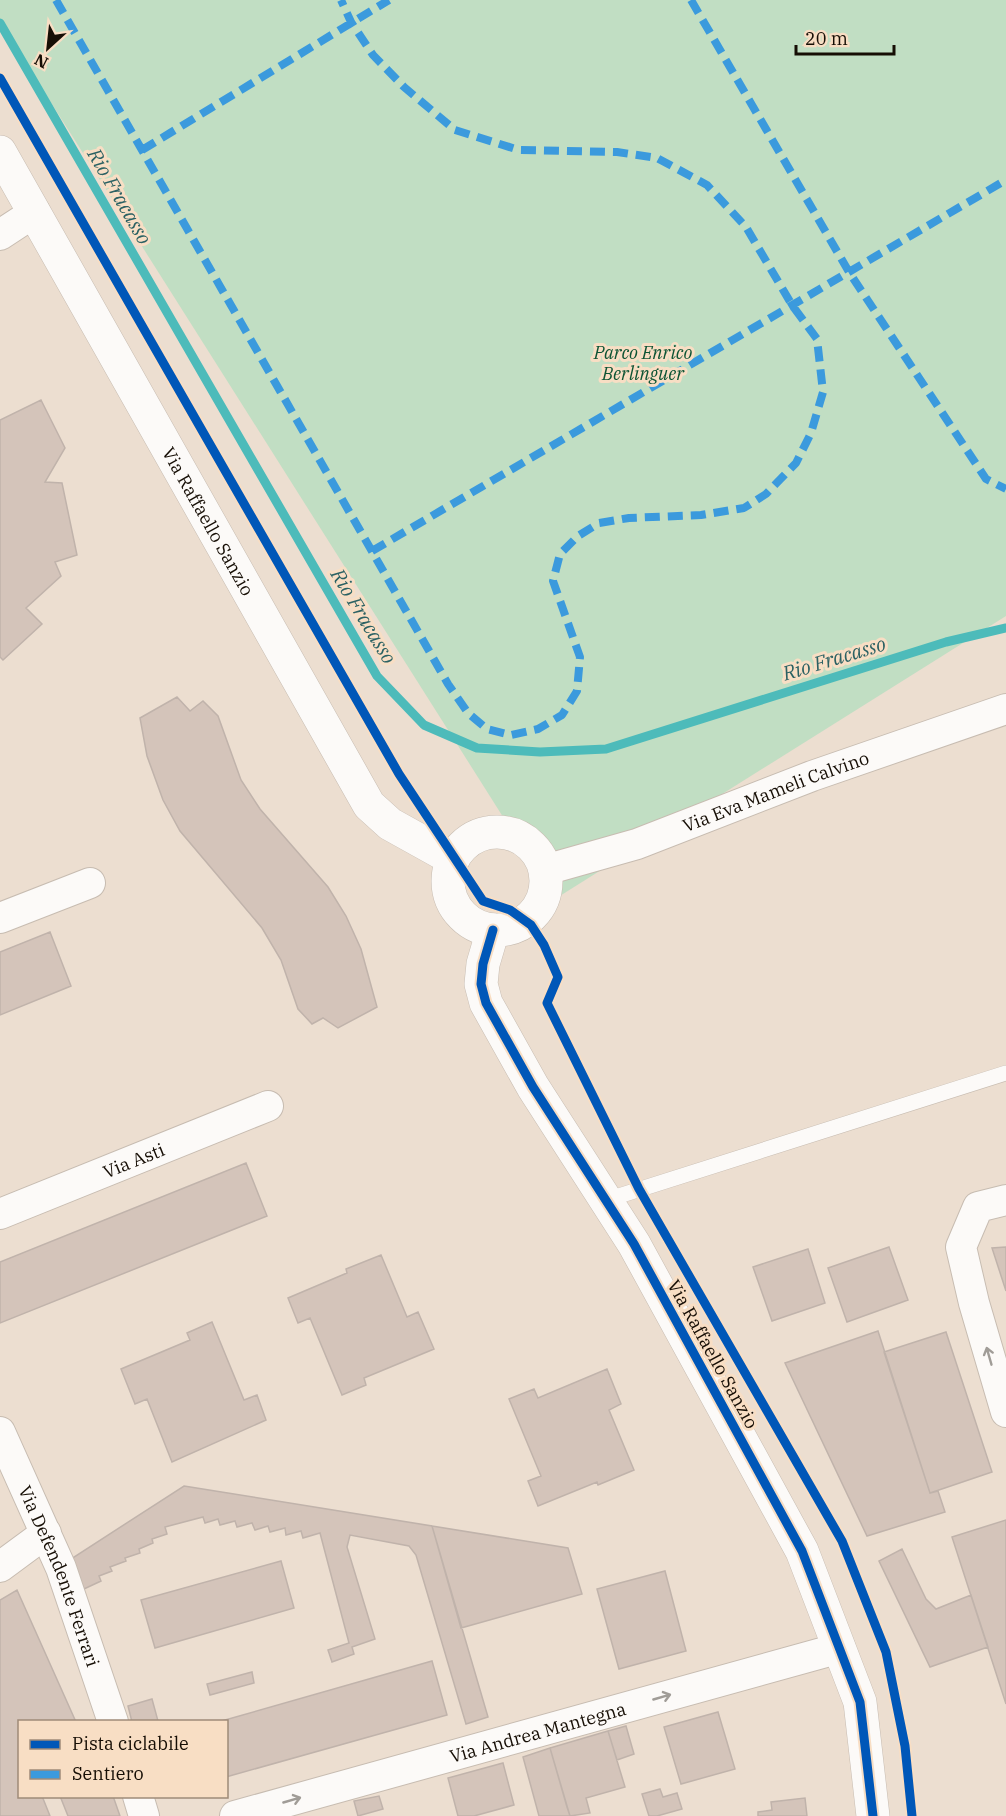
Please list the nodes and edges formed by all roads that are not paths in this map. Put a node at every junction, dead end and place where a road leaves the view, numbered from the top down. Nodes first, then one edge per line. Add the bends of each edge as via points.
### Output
1 (0, 152) edge
2 (35, 212) junction
3 (0, 235) edge
4 (1006, 709) edge
5 (453, 859) junction
6 (545, 870) junction
7 (90, 883) dead end
8 (0, 918) edge
9 (493, 930) junction
10 (1006, 1073) edge
11 (268, 1106) dead end
12 (606, 1200) junction
13 (992, 1203) edge
14 (0, 1214) edge
15 (1006, 1412) edge
16 (0, 1432) edge
17 (46, 1533) junction
18 (0, 1567) edge
19 (840, 1648) junction
20 (111, 1720) edge
21 (138, 1798) edge
22 (144, 1816) edge
23 (236, 1816) edge
24 (873, 1816) edge

1 - 2 street, Via Raffaello Sanzio
2 - 3 street
2 - 5 street, Via Raffaello Sanzio via 369,805 390,824
4 - 6 street, Via Eva Mameli Calvino via 812,776 637,844
5 - 6 street via 474,837 503,832 530,844 540,855
5 - 9 street via 448,874 454,905 471,922
6 - 9 street via 547,885 535,913 509,929
7 - 8 street
9 - 12 street, Via Raffaello Sanzio via 481,984 486,1003 533,1087
10 - 12 lane
11 - 14 street, Via Asti
12 - 19 street, Via Raffaello Sanzio via 802,1551
15 -> 13 street via 961,1248
16 - 17 street, Via Defendente Ferrari
17 - 18 street
17 - 20 street, Via Defendente Ferrari
23 -> 19 street, Via Andrea Mantegna
19 - 24 street, Via Raffaello Sanzio via 860,1702
21 - 22 street

